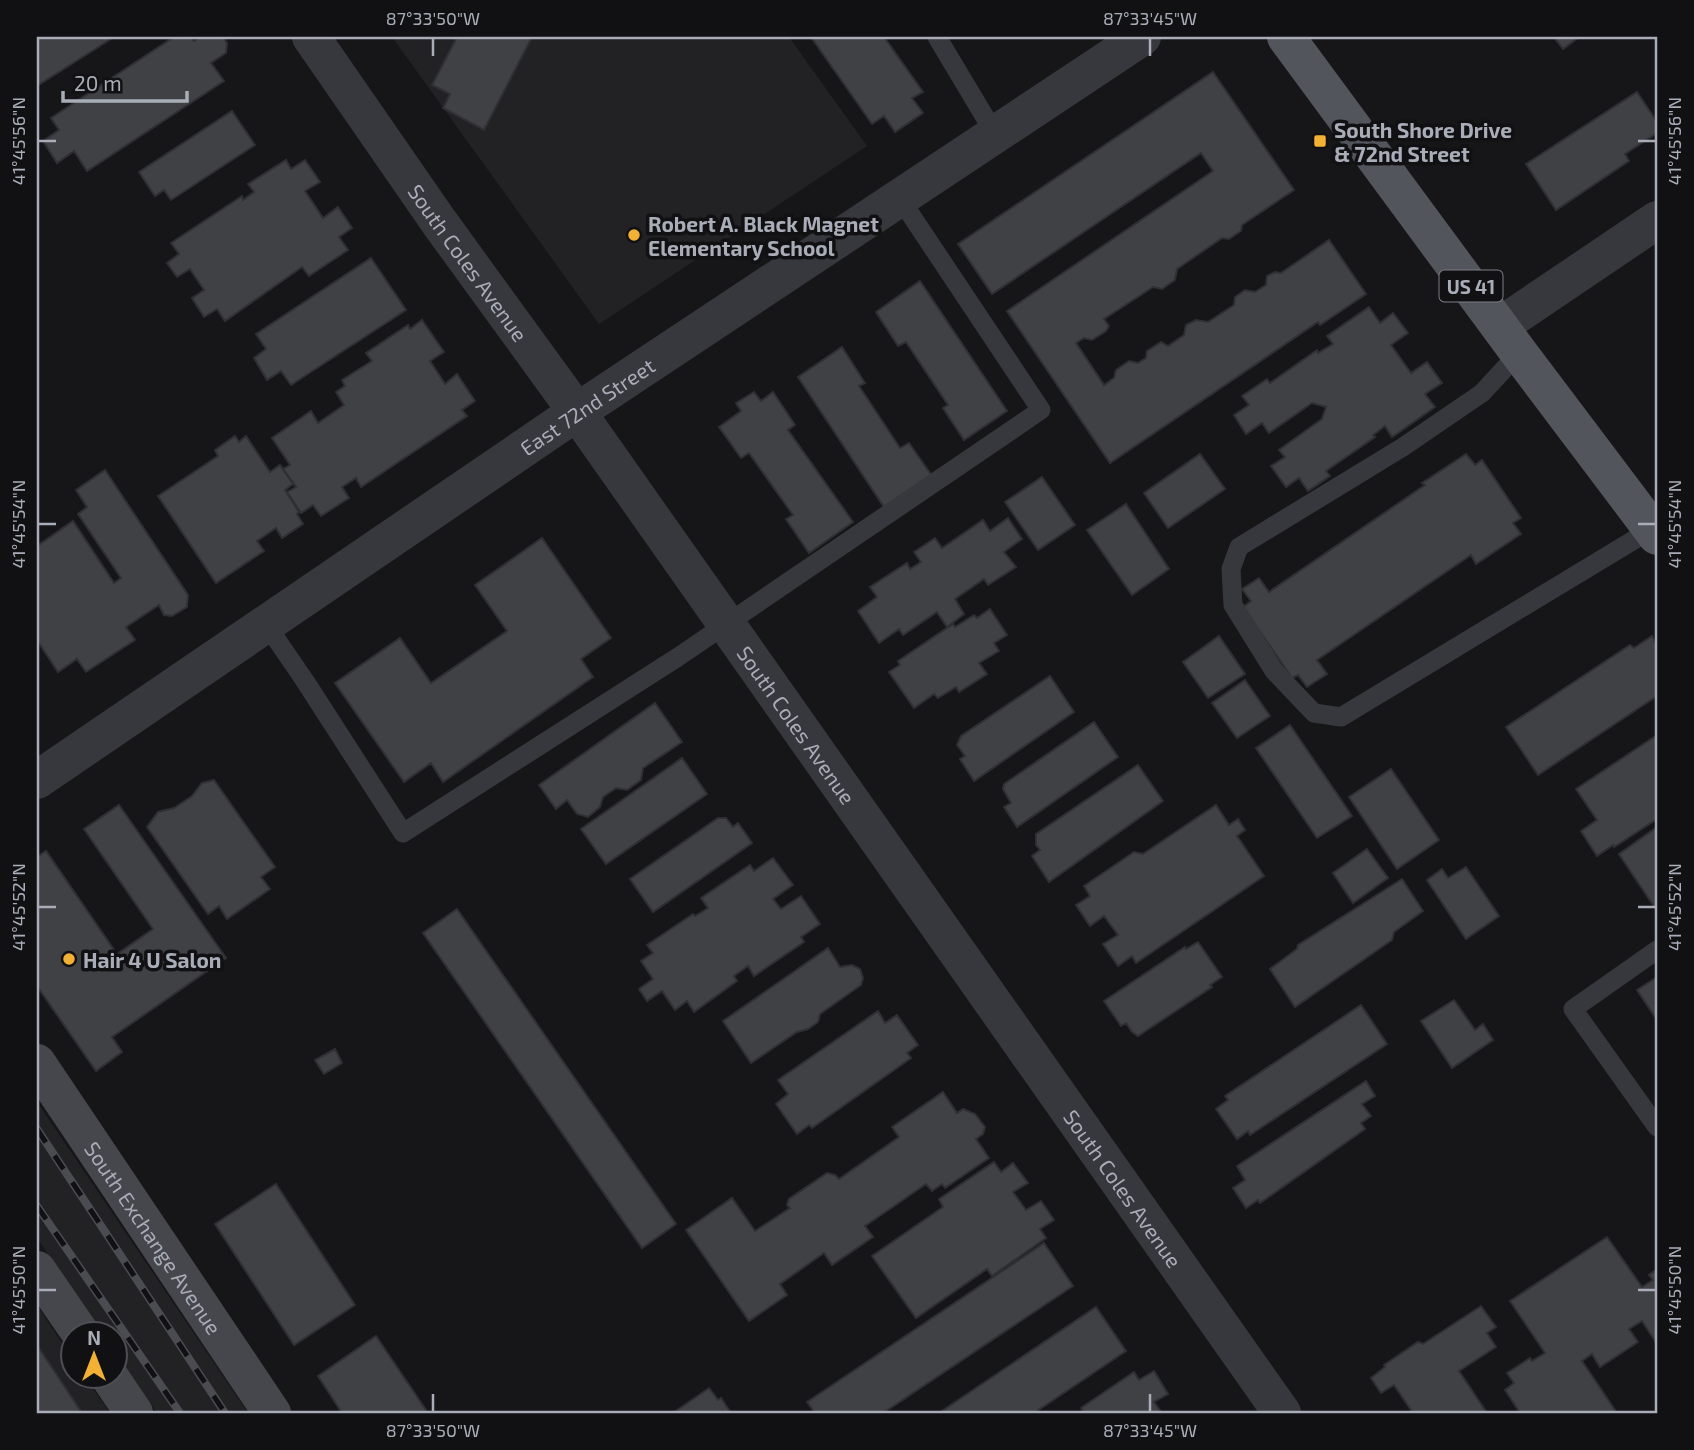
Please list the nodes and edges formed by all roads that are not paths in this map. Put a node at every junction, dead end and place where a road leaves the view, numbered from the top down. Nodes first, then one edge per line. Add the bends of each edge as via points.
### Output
1 (311, 37) edge
2 (937, 37) edge
3 (1142, 37) edge
4 (1286, 37) edge
5 (995, 134) junction
6 (899, 197) junction
7 (1657, 220) edge
8 (1509, 340) junction
9 (577, 412) junction
10 (1655, 532) edge
11 (725, 623) junction
12 (266, 624) junction
13 (37, 780) edge
14 (1657, 950) edge
15 (37, 1063) edge
16 (1657, 1127) edge
17 (37, 1270) edge
18 (71, 1320) edge
19 (118, 1390) edge
20 (134, 1413) edge
21 (272, 1413) edge
22 (1282, 1413) edge

1 - 9 street, South Coles Avenue
2 - 5 lane
3 - 5 street, East 72nd Street
4 - 8 main road, US 41
5 - 6 street, East 72nd Street
6 - 9 street, East 72nd Street
6 - 11 lane via 1041,410
7 - 8 street
8 - 10 main road, US 41
8 - 10 lane via 1482,393 1239,547 1231,569 1233,605 1274,671 1314,713 1341,717
9 - 11 street, South Coles Avenue
9 - 12 street, East 72nd Street
11 - 12 lane via 403,833
11 - 22 street, South Coles Avenue
12 - 13 street, East 72nd Street
14 - 16 lane via 1573,1009
15 - 21 main road, South Exchange Avenue
17 - 18 main road
19 - 20 main road

